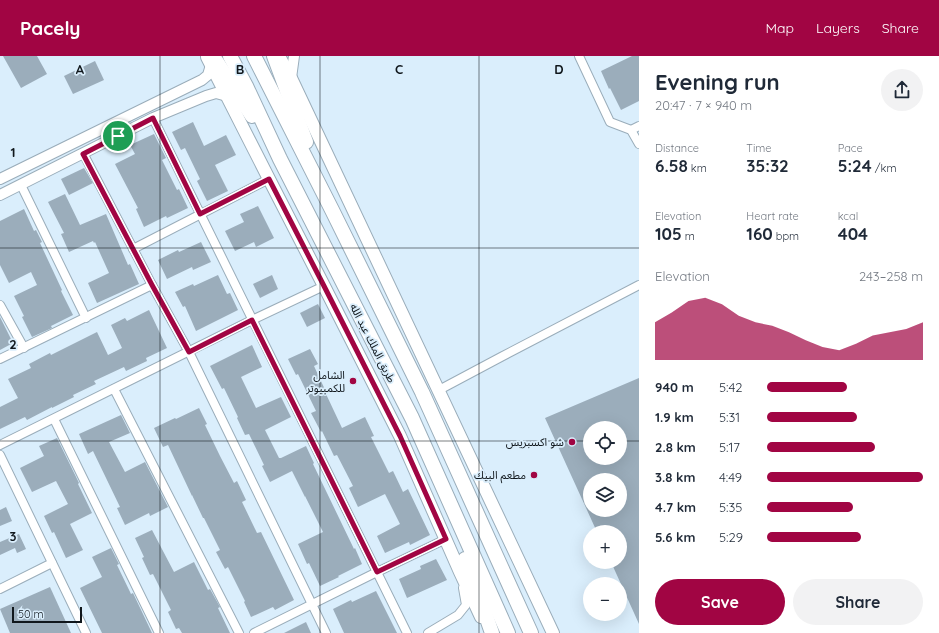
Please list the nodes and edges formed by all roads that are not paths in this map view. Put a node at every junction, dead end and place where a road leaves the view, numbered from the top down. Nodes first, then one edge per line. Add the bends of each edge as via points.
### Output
1 (230, 56) edge
2 (254, 56) edge
3 (274, 56) edge
4 (279, 56) edge
5 (294, 56) edge
6 (579, 56) edge
7 (210, 59) edge
8 (291, 78) junction
9 (226, 96) junction
10 (153, 118) junction
11 (635, 128) edge
12 (639, 144) edge
13 (83, 154) junction
14 (280, 159) junction
15 (0, 179) edge
16 (269, 179) junction
17 (21, 185) junction
18 (0, 195) edge
19 (332, 210) junction
20 (200, 214) junction
21 (133, 249) junction
22 (152, 285) junction
23 (639, 285) edge
24 (324, 286) junction
25 (0, 305) edge
26 (86, 318) junction
27 (252, 320) junction
28 (24, 348) junction
29 (189, 352) junction
30 (0, 359) edge
31 (114, 389) junction
32 (439, 390) junction
33 (412, 418) junction
34 (54, 419) junction
35 (0, 445) edge
36 (0, 456) edge
37 (446, 539) junction
38 (52, 563) junction
39 (377, 572) junction
40 (460, 572) junction
41 (0, 590) edge
42 (312, 604) junction
43 (86, 633) edge
44 (159, 633) edge
45 (239, 633) edge
46 (254, 633) edge
47 (326, 633) edge
48 (407, 633) edge
49 (428, 633) edge
50 (488, 633) edge
51 (492, 633) edge
52 (508, 633) edge
53 (531, 633) edge
54 (554, 633) edge

1 - 14 highway, طريق الملك عبد الله
2 - 19 highway, طريق الملك عبد الله
3 - 19 highway
4 - 8 main road
5 - 8 street
6 - 11 street via 610,122
7 - 9 main road
7 - 14 highway
7 - 15 street via 208,75 202,80
8 - 32 main road
9 - 10 street via 216,93 206,96
9 - 16 main road
10 - 13 street
10 - 20 street
11 - 12 street
13 - 17 street
13 - 21 street
14 - 33 highway, طريق الملك عبد الله
16 - 20 street
16 - 24 main road
17 - 18 street
17 - 26 street
19 - 53 highway, طريق الملك عبد الله via 422,392
20 - 21 street
20 - 27 street
21 - 22 street
22 - 26 street
22 - 29 street
23 - 32 street
24 - 27 street
24 - 37 main road via 400,436
25 - 28 street
26 - 28 street
27 - 29 street
27 - 39 street
28 - 30 street
29 - 31 street
29 - 42 street
31 - 34 street
31 - 45 street
32 - 54 main road
33 - 51 highway
33 - 52 highway, طريق الملك عبد الله
34 - 35 street
34 - 44 street
36 - 38 street
37 - 39 street
37 - 40 main road
38 - 41 street
38 - 43 street
39 - 42 street
39 - 48 street
40 - 49 street via 466,605 458,615
40 - 50 main road
42 - 46 street
42 - 47 street

